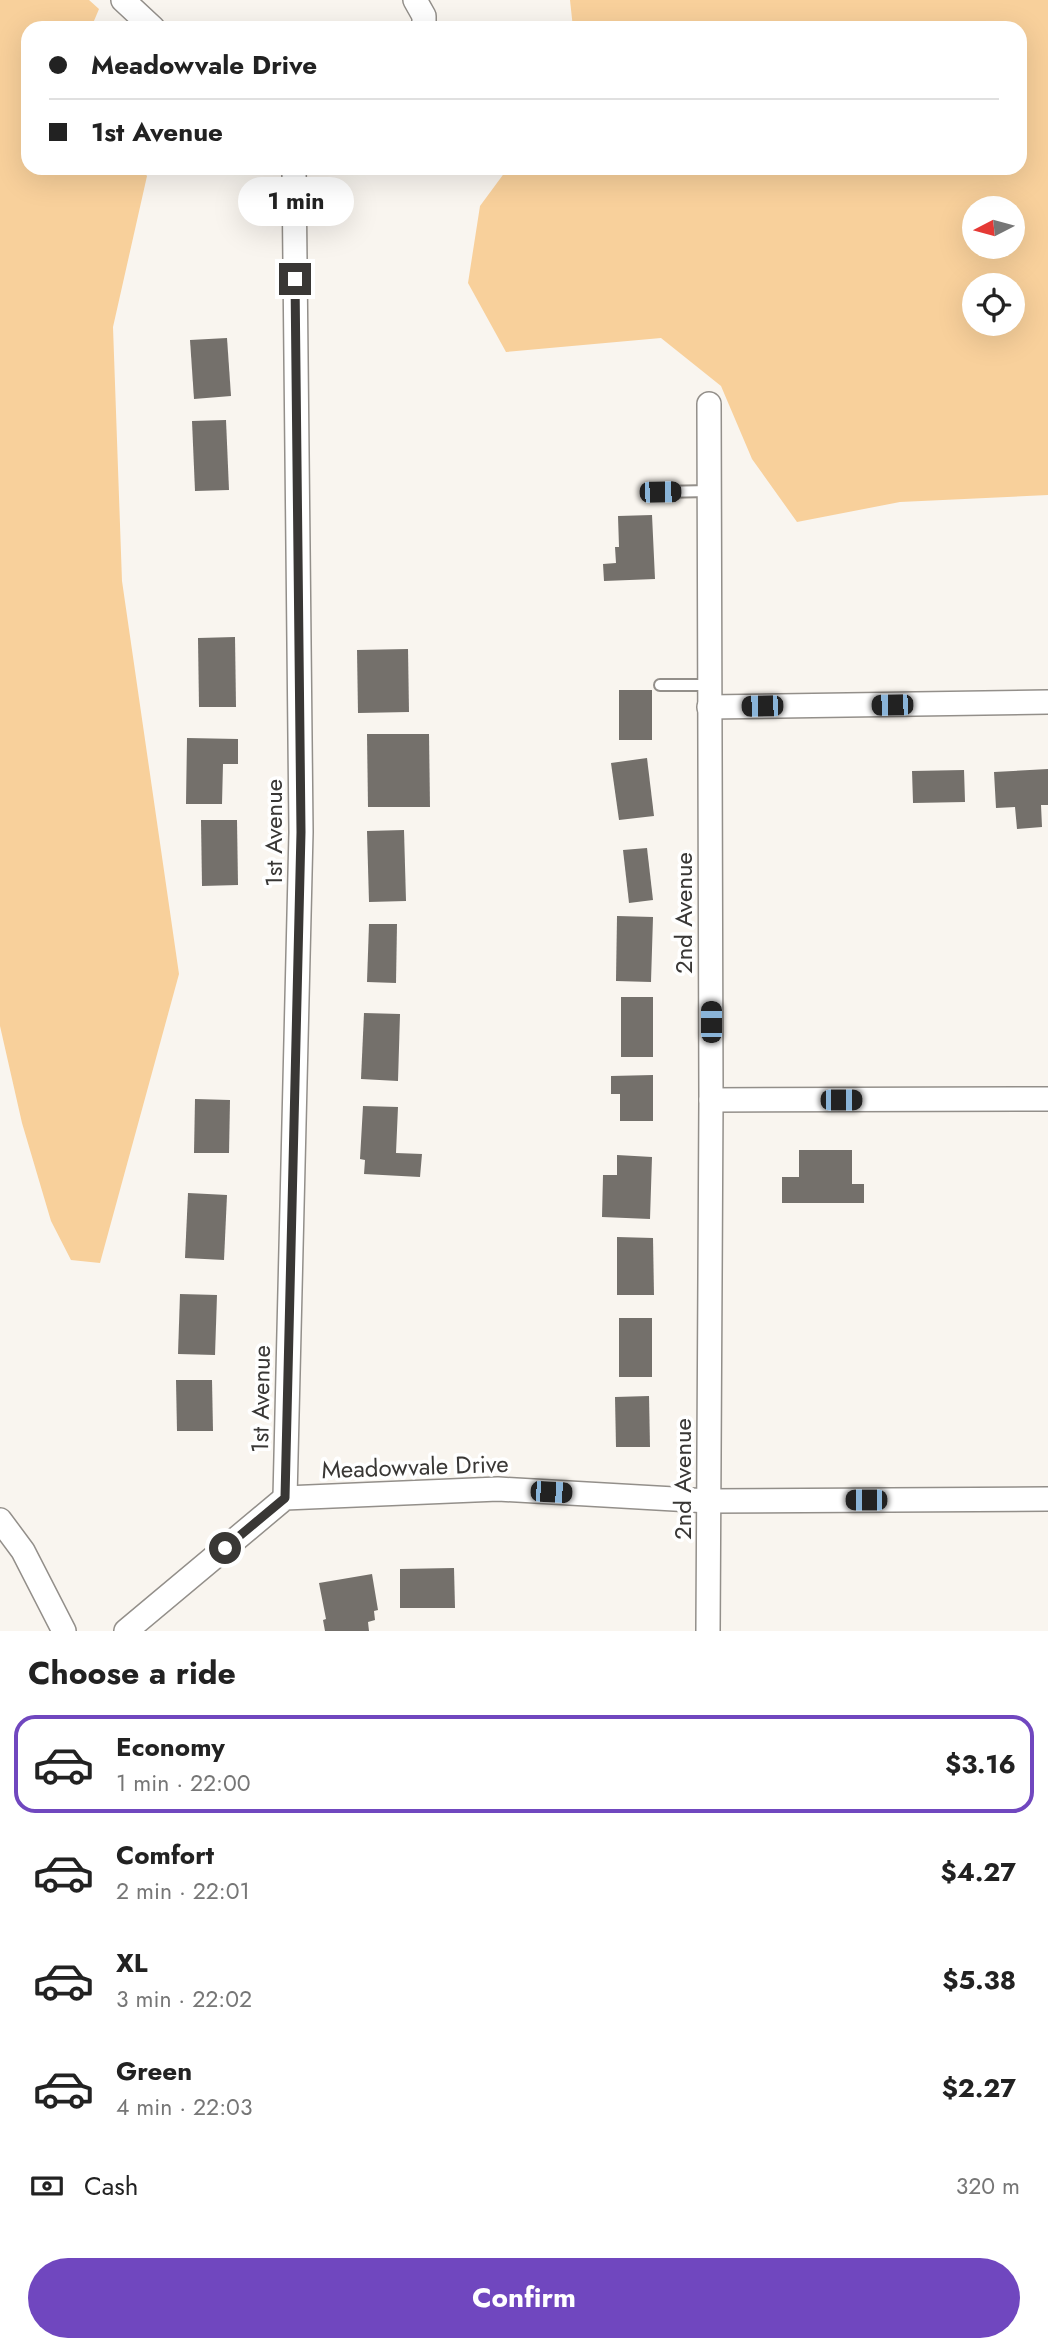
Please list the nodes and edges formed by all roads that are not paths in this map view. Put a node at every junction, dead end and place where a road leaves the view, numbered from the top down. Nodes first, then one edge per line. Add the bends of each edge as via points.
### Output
1 (123, 0) edge
2 (415, 0) edge
3 (146, 21) edge
4 (424, 21) edge
5 (294, 175) edge
6 (709, 404) dead end
7 (709, 491) junction
8 (660, 492) dead end
9 (660, 685) dead end
10 (709, 696) junction
11 (1048, 702) edge
12 (1048, 1099) edge
13 (711, 1100) junction
14 (285, 1498) junction
15 (1048, 1499) edge
16 (709, 1501) junction
17 (0, 1520) edge
18 (64, 1631) edge
19 (127, 1631) edge
20 (708, 1631) edge

1 - 3 street
2 - 4 street
5 - 14 street, 1st Avenue via 301,832
6 - 7 street, 2nd Avenue
7 - 8 lane
7 - 10 street, 2nd Avenue
9 - 10 lane
10 - 11 street
10 - 13 street, 2nd Avenue
12 - 13 street
13 - 16 street, 2nd Avenue
14 - 16 street, Meadowvale Drive via 498,1489
14 - 19 street
15 - 16 street, Meadowvale Drive
16 - 20 street, 2nd Avenue
17 - 18 street via 23,1551

